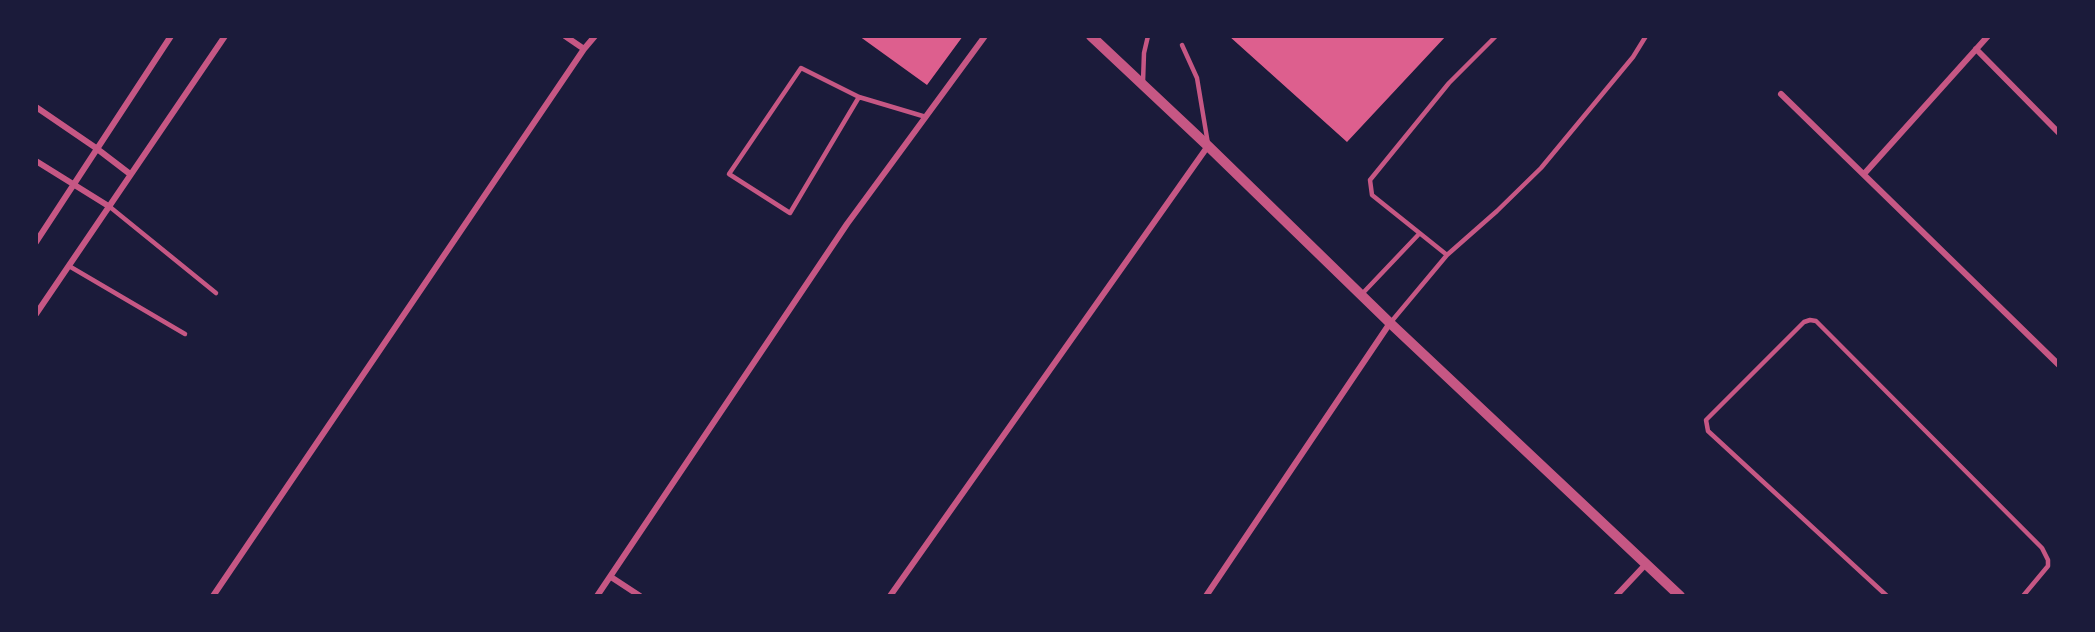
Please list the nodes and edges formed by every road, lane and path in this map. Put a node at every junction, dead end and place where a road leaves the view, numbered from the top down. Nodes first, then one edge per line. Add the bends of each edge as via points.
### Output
1 (171, 36) edge
2 (225, 36) edge
3 (564, 36) edge
4 (595, 36) edge
5 (985, 36) edge
6 (1148, 36) edge
7 (1496, 36) edge
8 (1646, 36) edge
9 (1988, 36) edge
10 (1097, 38) edge
11 (1182, 45) dead end
12 (584, 49) junction
13 (1976, 49) junction
14 (1143, 85) junction
15 (1782, 94) dead end
16 (859, 97) junction
17 (36, 107) edge
18 (926, 117) junction
19 (2059, 133) edge
20 (1208, 147) junction
21 (96, 148) junction
22 (36, 161) edge
23 (130, 174) junction
24 (1864, 174) junction
25 (74, 186) junction
26 (110, 207) junction
27 (1419, 234) junction
28 (36, 242) edge
29 (1447, 255) junction
30 (69, 266) junction
31 (216, 293) dead end
32 (1361, 295) junction
33 (36, 314) edge
34 (1390, 323) junction
35 (185, 334) dead end
36 (2059, 365) edge
37 (1646, 564) junction
38 (611, 577) junction
39 (213, 596) edge
40 (597, 596) edge
41 (640, 596) edge
42 (890, 596) edge
43 (1206, 596) edge
44 (1616, 596) edge
45 (1680, 596) edge
46 (1887, 596) edge
47 (2023, 596) edge

1 - 21 street
2 - 23 street
3 - 12 street
4 - 12 street
5 - 18 street
6 - 14 lane
7 - 27 lane via 1449,83 1370,180 1372,195
8 - 29 lane via 1541,168
9 - 13 street
10 - 14 street
11 - 20 lane via 1197,78
12 - 39 street
13 - 19 street
13 - 24 street
14 - 20 street
15 - 24 street
16 - 16 lane via 801,68 729,174 790,213
16 - 18 lane
17 - 21 street
18 - 38 street via 847,224
20 - 32 street
20 - 42 street
21 - 23 street
21 - 25 street
22 - 25 street
23 - 26 street
24 - 36 street
25 - 26 street
25 - 28 street
26 - 30 street
26 - 31 lane
27 - 29 lane
27 - 32 lane
29 - 34 lane
30 - 33 street
30 - 35 lane
32 - 34 street
34 - 37 street
34 - 43 street
37 - 44 street
37 - 45 street
38 - 40 street
38 - 41 street
46 - 47 lane via 1706,426 1706,420 1810,320 1816,321 2042,548 2048,566

